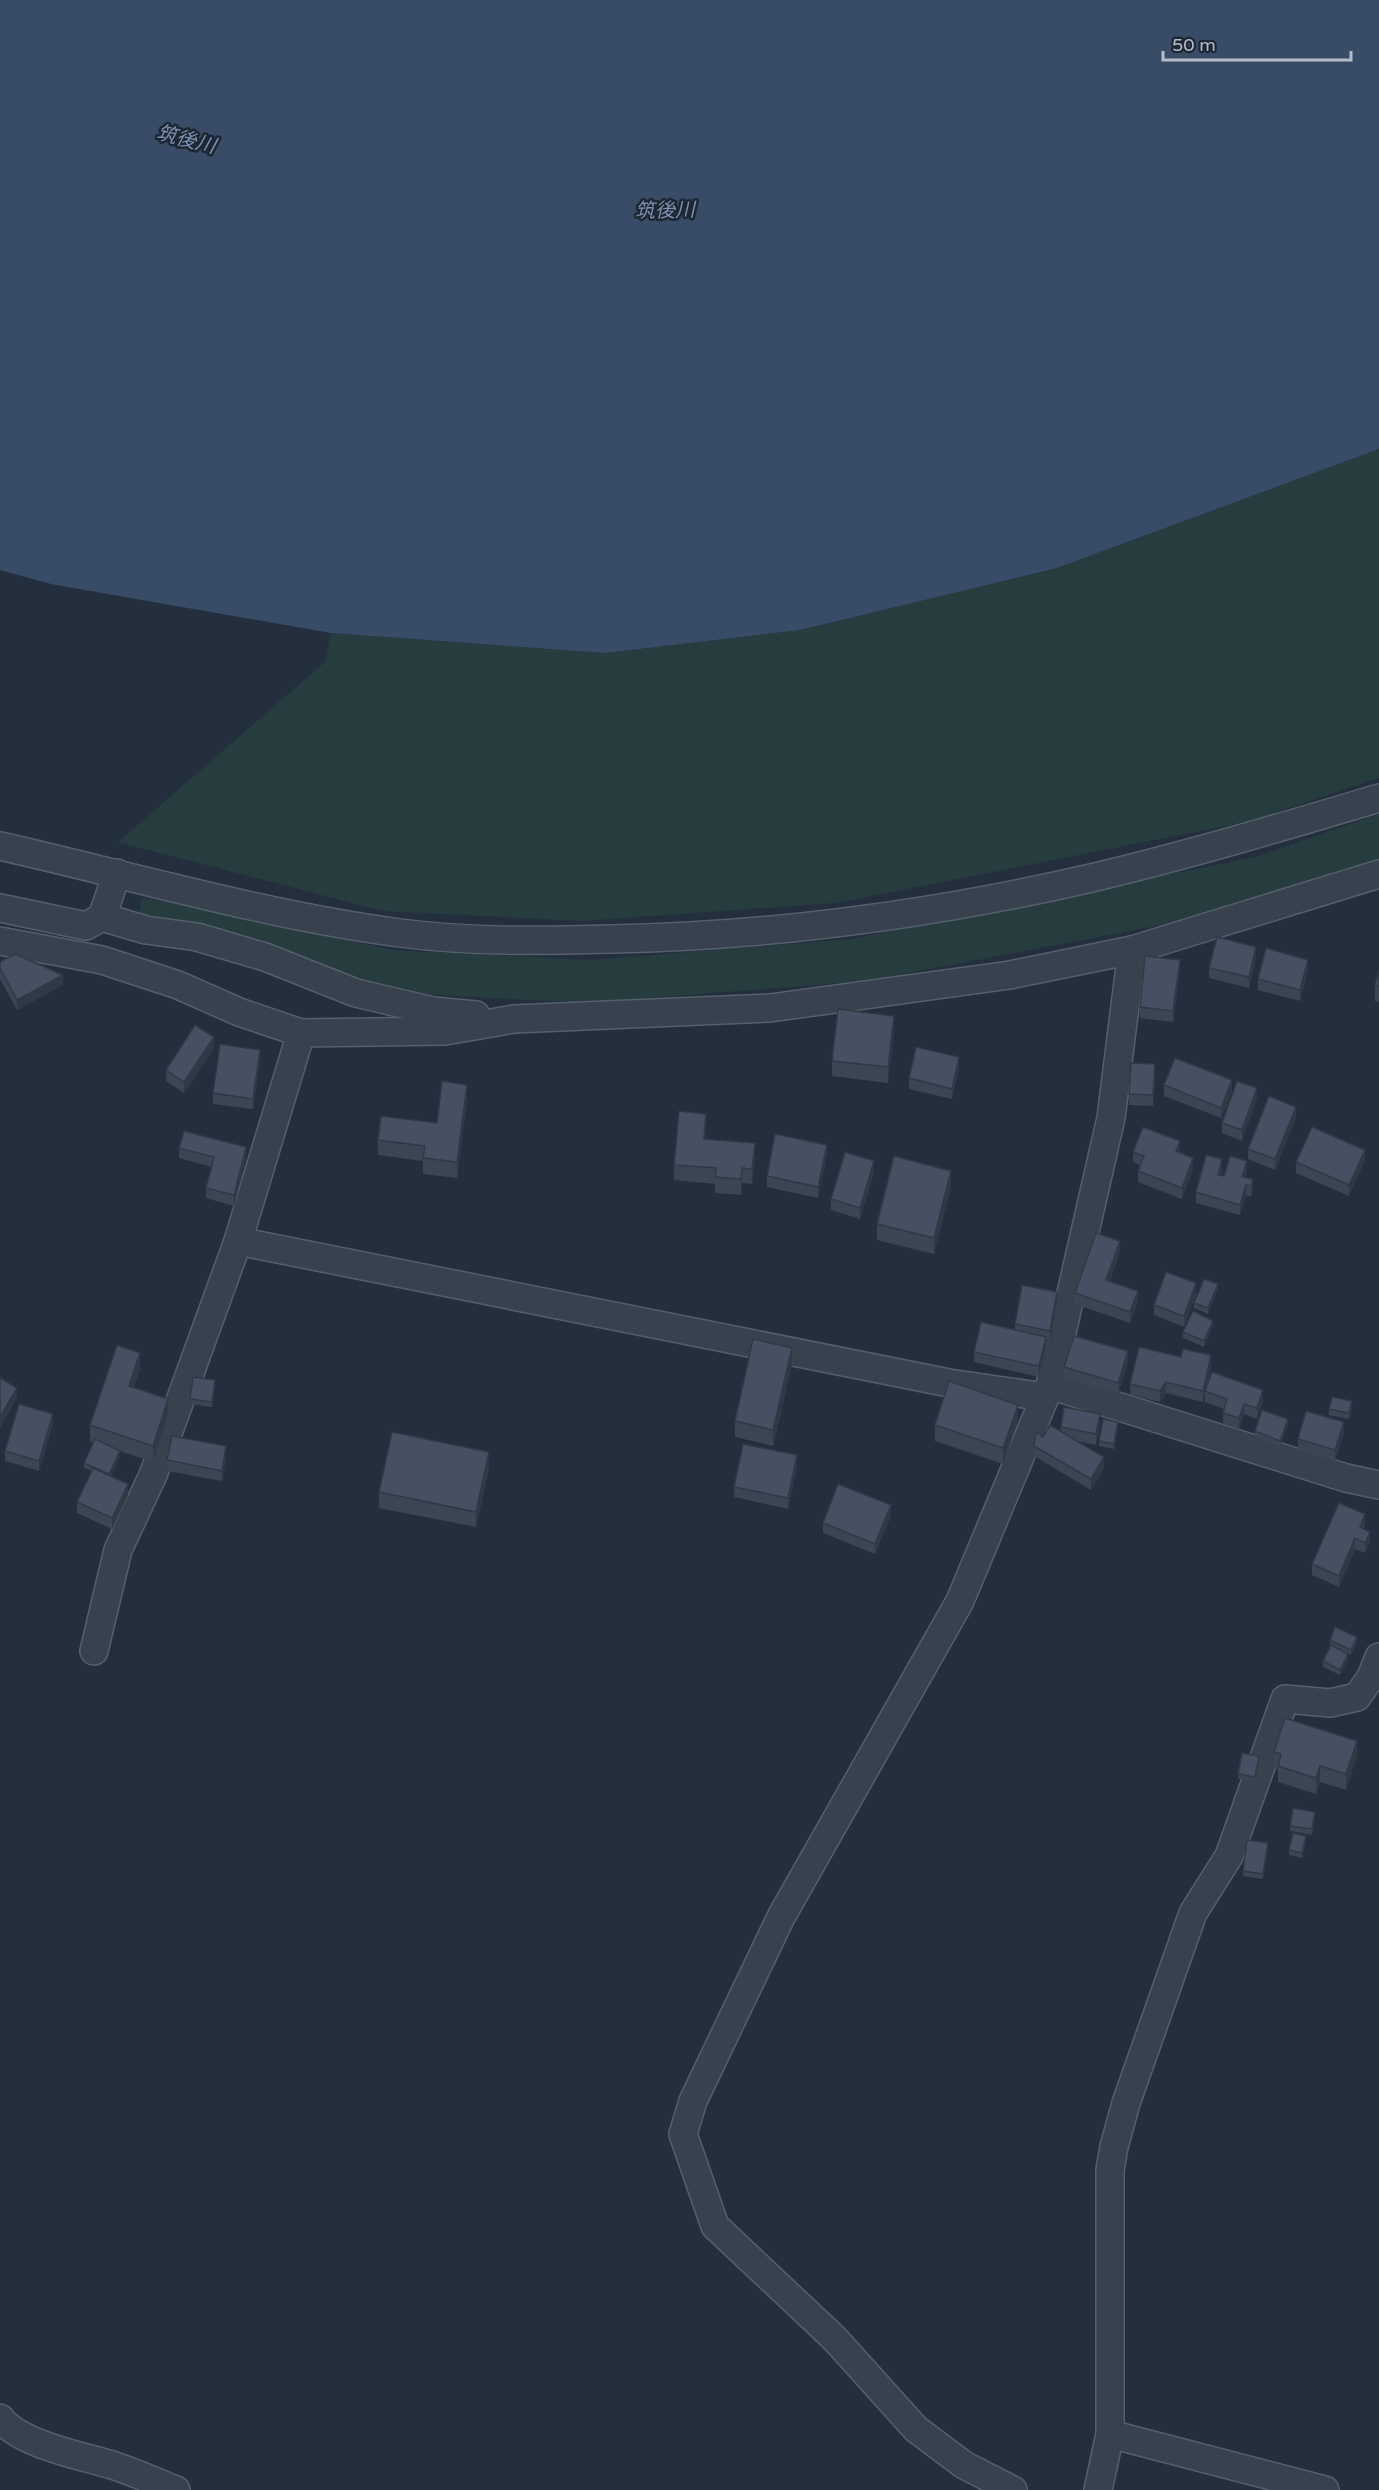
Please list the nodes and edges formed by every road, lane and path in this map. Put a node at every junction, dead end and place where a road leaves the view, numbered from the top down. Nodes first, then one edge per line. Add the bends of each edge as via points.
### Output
1 (1379, 798) edge
2 (0, 846) edge
3 (117, 873) junction
4 (1379, 874) edge
5 (0, 908) edge
6 (102, 917) junction
7 (0, 941) edge
8 (1132, 950) junction
9 (514, 1019) junction
10 (301, 1033) junction
11 (238, 1241) junction
12 (1047, 1391) junction
13 (1379, 1485) edge
14 (94, 1651) dead end
15 (1379, 1657) edge
16 (0, 2418) edge
17 (1110, 2434) junction
18 (176, 2490) edge
19 (1013, 2490) edge
20 (1098, 2490) edge
21 (1325, 2490) edge

1 - 3 street via 1254,836 1086,879 841,921 701,937 507,941 401,933 290,913
2 - 3 street
3 - 6 street
4 - 8 street
5 - 6 street via 86,926
6 - 9 street via 146,930 197,937 265,957 356,993 433,1011
7 - 10 street via 102,960
8 - 9 street via 1010,975 770,1008
8 - 12 street via 1111,1118
9 - 10 street via 445,1031
10 - 11 street
11 - 12 street via 937,1381
11 - 14 street via 153,1475 118,1550
12 - 13 street
12 - 19 street via 960,1601 781,1917 693,2101 683,2134 715,2226 835,2339 916,2428 964,2465
15 - 17 street via 1357,1697 1330,1703 1285,1699 1229,1856 1194,1913 1126,2103 1110,2170
16 - 18 street via 6,2426 36,2441
17 - 20 street
17 - 21 street

